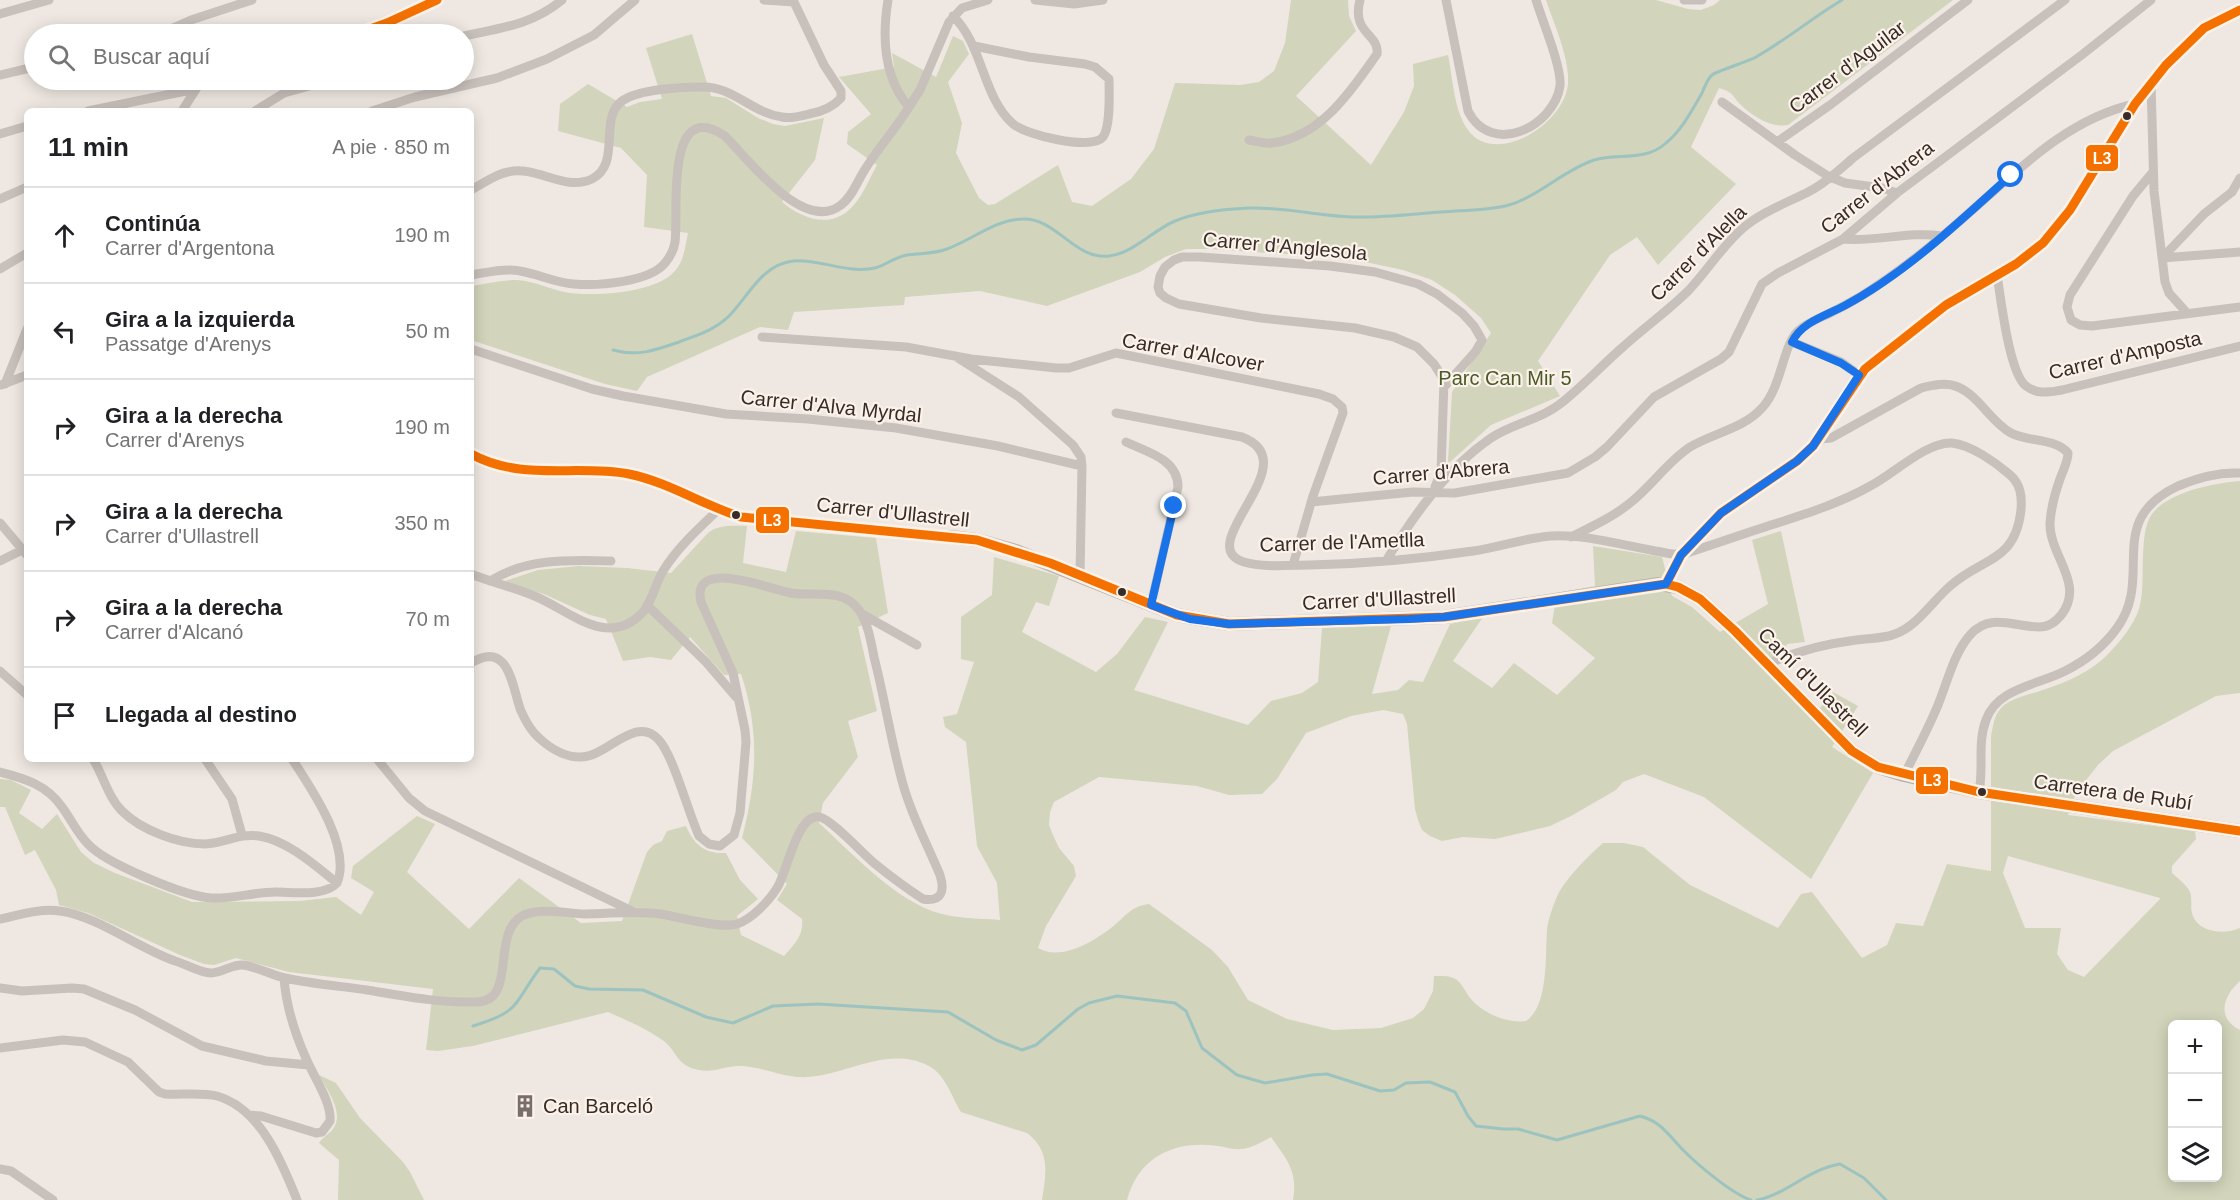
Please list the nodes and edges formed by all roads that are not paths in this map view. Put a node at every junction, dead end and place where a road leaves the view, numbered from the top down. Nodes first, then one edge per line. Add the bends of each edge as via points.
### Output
1 (49, 0) edge
2 (252, 0) edge
3 (437, 0) edge
4 (562, 0) edge
5 (635, 0) edge
6 (764, 0) edge
7 (888, 0) edge
8 (988, 0) edge
9 (1035, 0) edge
10 (1103, 0) edge
11 (1360, 0) edge
12 (1446, 0) edge
13 (1536, 0) edge
14 (1684, 0) edge
15 (1702, 0) edge
16 (1968, 0) edge
17 (2065, 0) edge
18 (2151, 0) edge
19 (795, 1) edge
20 (2240, 10) edge
21 (0, 14) edge
22 (953, 16) junction
23 (182, 24) edge
24 (384, 24) edge
25 (474, 34) edge
26 (974, 46) junction
27 (24, 69) edge
28 (0, 75) edge
29 (474, 83) edge
30 (2151, 84) junction
31 (190, 90) edge
32 (195, 90) edge
33 (295, 90) edge
34 (445, 90) edge
35 (1722, 102) dead end
36 (2135, 104) junction
37 (909, 107) junction
38 (103, 108) edge
39 (184, 108) edge
40 (260, 108) edge
41 (381, 108) edge
42 (24, 127) edge
43 (0, 134) edge
44 (1249, 140) dead end
45 (1777, 142) junction
46 (2153, 172) junction
47 (1831, 178) junction
48 (2239, 184) edge
49 (24, 188) edge
50 (474, 188) edge
51 (1897, 193) junction
52 (0, 199) edge
53 (1942, 236) junction
54 (1843, 239) junction
55 (2240, 252) edge
56 (24, 255) edge
57 (2162, 258) junction
58 (0, 269) edge
59 (474, 275) edge
60 (1997, 275) junction
61 (2240, 307) edge
62 (2187, 313) junction
63 (24, 336) edge
64 (762, 337) dead end
65 (1792, 342) junction
66 (2240, 346) edge
67 (474, 350) edge
68 (952, 355) junction
69 (1859, 375) junction
70 (24, 376) edge
71 (3, 385) edge
72 (1444, 387) junction
73 (1116, 413) dead end
74 (1820, 439) junction
75 (1126, 442) dead end
76 (474, 456) edge
77 (1082, 466) junction
78 (2240, 473) edge
79 (1434, 493) junction
80 (1311, 502) junction
81 (718, 510) junction
82 (0, 523) edge
83 (951, 537) joint
84 (1571, 537) junction
85 (24, 552) edge
86 (24, 553) edge
87 (1681, 555) junction
88 (0, 561) edge
89 (611, 561) dead end
90 (1386, 561) junction
91 (1293, 565) junction
92 (474, 575) edge
93 (1080, 576) junction
94 (490, 581) junction
95 (1666, 584) junction
96 (647, 605) junction
97 (1151, 605) junction
98 (862, 614) junction
99 (917, 645) dead end
100 (474, 662) edge
101 (1768, 664) junction
102 (0, 672) edge
103 (24, 693) edge
104 (738, 699) junction
105 (95, 762) edge
106 (208, 762) edge
107 (294, 762) edge
108 (379, 762) edge
109 (0, 771) edge
110 (1904, 775) junction
111 (1979, 792) junction
112 (2240, 831) edge
113 (242, 835) junction
114 (337, 883) junction
115 (634, 912) junction
116 (0, 919) edge
117 (284, 978) junction
118 (0, 988) edge
119 (0, 1048) edge
120 (309, 1065) junction
121 (249, 1115) junction
122 (0, 1169) edge
123 (53, 1200) edge
124 (297, 1200) edge

1 - 21 street
2 - 23 street
3 - 24 street
4 - 25 street via 538,16 510,27
5 - 29 street via 594,35 547,59
6 - 19 street
7 - 37 street via 886,56 892,81
8 - 22 street via 962,8
9 - 10 street via 1074,4
11 - 44 street via 1360,27 1378,48 1344,99 1318,123 1293,136 1270,144
12 - 13 street via 1468,111 1477,126 1501,135 1533,125 1558,94 1560,78
14 - 15 street
16 - 45 street, Carrer d'Aguilar
17 - 47 street, Carrer d'Alella via 1868,146
18 - 51 street, Carrer d'Abrera
19 - 50 street via 824,65 841,91 841,98 828,108 783,118 723,89 702,87 641,94 616,106 606,162 596,177 570,183 515,171
20 - 30 street via 2197,33
22 - 26 street
22 - 37 street
26 - 26 street via 1095,67 1109,79 1104,136 1092,143 1077,142 1027,133 1017,127 995,97
27 - 28 street
30 - 36 street
30 - 46 street
31 - 38 street
32 - 39 street
33 - 40 street
34 - 41 street
35 - 45 street
36 - 53 street via 2092,119 2046,147
36 - 60 street via 2057,227 2035,250
37 - 59 street via 851,194 831,211 816,212 799,206 777,190 725,136 704,127 688,135 681,147 675,243 661,267 633,279 574,285 509,269
42 - 43 street
45 - 47 street
46 - 57 street
46 - 62 street via 2086,268 2070,295 2068,312 2075,323 2092,326
47 - 51 street
47 - 79 street, Carrer d'Alella via 1768,210 1742,229 1689,290 1570,396 1540,416 1491,437
48 - 57 street
49 - 52 street
51 - 54 street, Carrer d'Abrera
53 - 54 street
53 - 65 street via 1867,293 1804,327
54 - 79 street, Carrer d'Abrera via 1762,284 1729,352 1654,397 1607,447 1577,469 1484,489
55 - 57 street
56 - 58 street
57 - 62 street via 2166,288
60 - 66 street, Carrer d'Amposta via 2014,368 2023,382 2037,391 2048,393
60 - 69 street via 1930,317
61 - 62 street
63 - 71 street
64 - 68 street, Carrer d'Alcover via 906,347
65 - 69 street
65 - 84 street via 1776,385 1761,410 1732,429 1690,447 1629,504
67 - 77 street, Carrer d'Alva Myrdal via 623,396 726,414 864,424 949,436
68 - 77 street via 1019,397 1073,445
68 - 80 street, Carrer d'Alcover via 1063,368 1116,353 1333,399 1343,413
69 - 74 street
70 - 71 street
72 - 72 street, Carrer d'Anglesola via 1434,364 1409,342 1355,328 1179,304 1160,293 1160,276 1169,263 1182,257 1222,257 1350,268 1418,284 1462,313 1482,340
72 - 79 street, Carrer d'Anglesola via 1441,471
73 - 91 street, Carrer de l'Ametlla via 1242,437 1256,444 1264,456 1264,468 1234,528 1230,550 1235,558 1246,562
74 - 87 street via 1797,461 1728,507
74 - 110 street via 1831,438 1921,388 1948,384 1962,389 2009,432 2052,444 2068,453 2050,525 2069,582 2070,597 2065,610 2046,627 1993,621 1971,634
75 - 97 street via 1166,462 1178,477
76 - 81 street, Carrer d'Ullastrell via 506,469 626,474
77 - 93 street
78 - 111 street via 2185,483 2167,491 2143,512 2137,528 2132,587 2124,618 2082,662 2006,695 1994,705 1982,735
79 - 80 street, Carrer d'Abrera
79 - 90 street, Carrer d'Alella
80 - 91 street, Carrer d'Alcover
81 - 83 street, Carrer d'Ullastrell via 741,517
81 - 96 street via 668,564
82 - 85 street
83 - 93 street, Carrer d'Ullastrell via 1016,550
84 - 87 street, Carrer de l'Ametlla
84 - 90 street, Carrer de l'Ametlla via 1550,536 1470,552
86 - 88 street
87 - 95 street
87 - 101 street via 1833,504 1947,443 1982,456 2016,482 2021,505 2011,543 2001,554 1951,585 1909,626 1890,636 1810,649
89 - 94 street via 542,562 513,568
90 - 91 street, Carrer de l'Ametlla
92 - 94 street
93 - 97 street, Carrer d'Ullastrell
94 - 96 street via 533,595 576,619 600,627 620,627
95 - 97 street, Carrer d'Ullastrell via 1421,618 1229,624 1190,619
95 - 101 street, Camí d'Ullastrell via 1700,599
96 - 104 street
98 - 99 street
98 - 104 street via 842,596 793,594 732,578 707,582 701,590 701,602 729,664
98 - 115 street via 903,787 940,875 942,893 937,898 923,899 820,817 806,821 801,828 778,888 758,910 737,924
100 - 104 street via 489,657 504,664 531,728 561,753 587,756 637,732 658,738 699,836 715,847 734,835 740,813 746,742
101 - 110 street, Camí d'Ullastrell via 1852,751 1878,767
102 - 103 street
105 - 113 street via 116,804 140,826 206,844
106 - 113 street via 232,799
107 - 114 street via 334,834 340,864
108 - 115 street via 425,811
109 - 114 street via 45,789 88,845 102,857 193,895 227,898 309,892 329,889
110 - 111 street, Camí d'Ullastrell
111 - 112 street, Carretera de Rubí
113 - 114 street via 278,842
115 - 117 street via 524,915 510,928 501,980 485,1002 424,999
116 - 117 street via 43,911 68,912 159,956 205,971 212,973 242,965
117 - 120 street via 289,1013
118 - 120 street via 84,989 135,1010 202,1046 266,1061
119 - 121 street via 63,1040 85,1042 128,1062 159,1092 218,1096
120 - 121 street via 331,1114 322,1132
121 - 124 street via 273,1149
122 - 123 street via 11,1171

